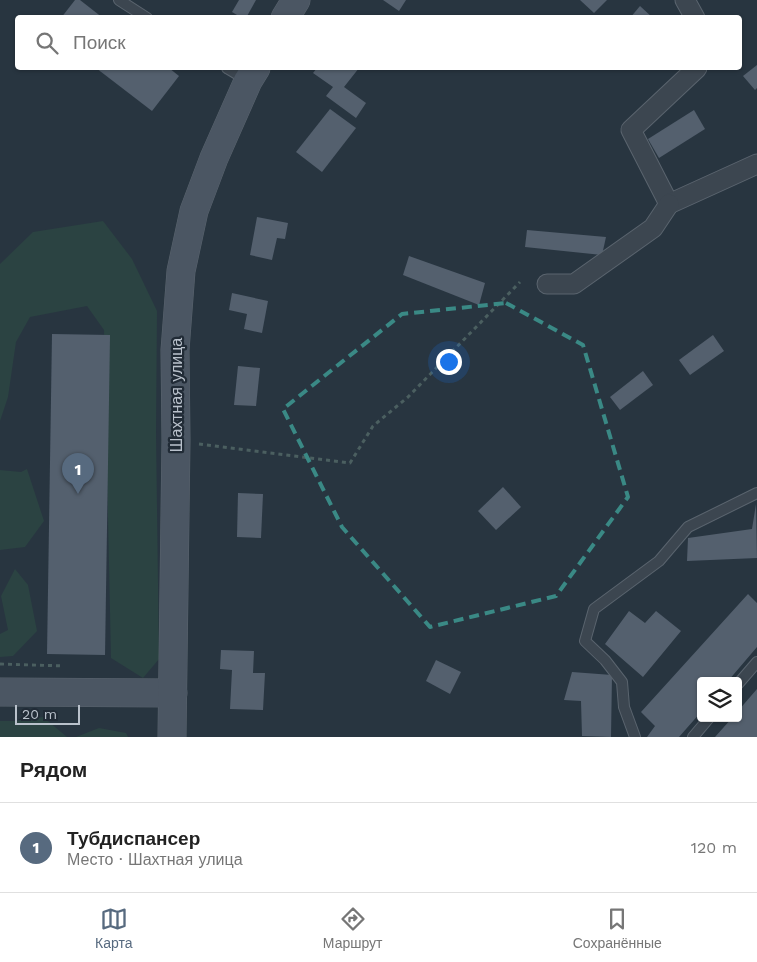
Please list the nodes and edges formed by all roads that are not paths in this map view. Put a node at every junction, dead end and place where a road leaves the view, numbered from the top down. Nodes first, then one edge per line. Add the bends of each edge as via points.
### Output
1 (118, 0) edge
2 (296, 0) edge
3 (685, 0) edge
4 (141, 15) edge
5 (287, 15) edge
6 (693, 15) edge
7 (695, 70) edge
8 (244, 72) edge
9 (757, 164) edge
10 (669, 204) junction
11 (547, 284) dead end
12 (757, 493) edge
13 (757, 662) edge
14 (742, 679) edge
15 (0, 692) edge
16 (173, 693) junction
17 (706, 722) edge
18 (172, 737) edge
19 (635, 737) edge
20 (693, 737) edge

1 - 4 lane
2 - 5 main road
3 - 6 street
7 - 10 street via 631,130
8 - 16 main road, Шахтная улица via 194,211 181,272 174,350
9 - 10 street
10 - 11 street via 653,228 574,284
12 - 19 lane via 688,527 659,561 594,609 585,641 622,682 624,707
13 - 14 lane
15 - 16 main road
16 - 18 main road, Шахтная улица
17 - 20 lane

